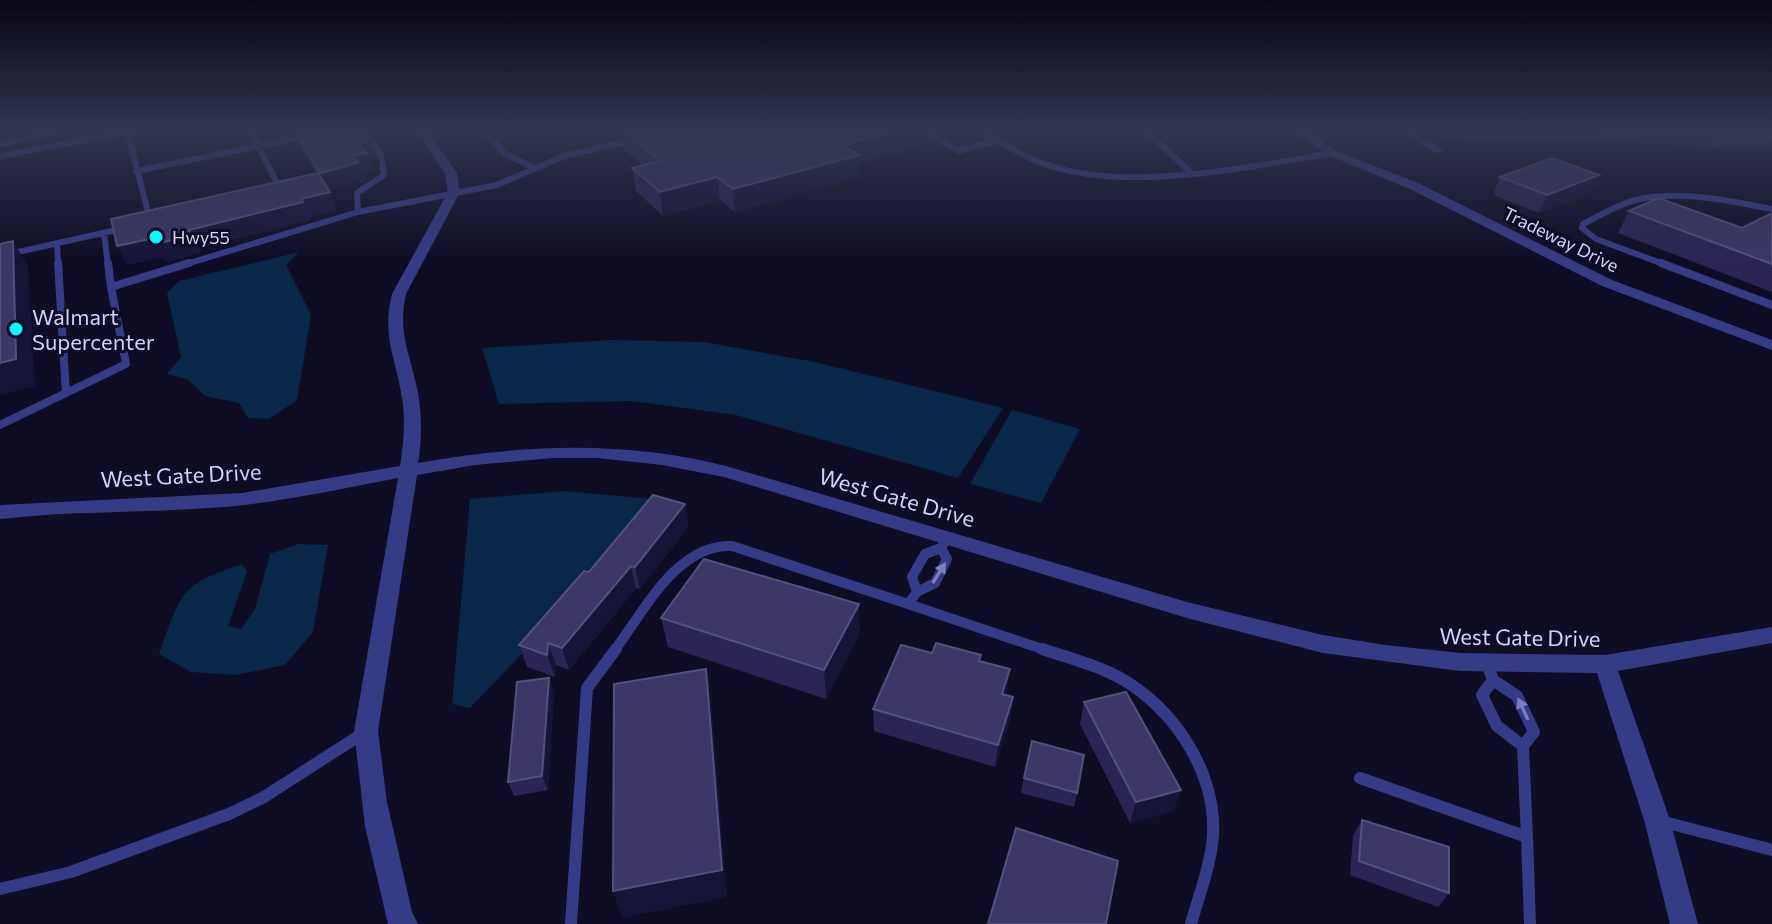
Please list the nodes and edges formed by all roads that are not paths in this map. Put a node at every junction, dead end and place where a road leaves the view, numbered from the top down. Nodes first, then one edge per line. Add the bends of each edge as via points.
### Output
1 (137, 173) edge
2 (272, 173) edge
3 (384, 173) edge
4 (451, 173) edge
5 (524, 173) edge
6 (1075, 173) edge
7 (1180, 173) edge
8 (1382, 173) edge
9 (453, 195) junction
10 (267, 196) edge
11 (1772, 209) edge
12 (358, 212) junction
13 (166, 219) edge
14 (150, 222) junction
15 (104, 233) junction
16 (57, 243) junction
17 (0, 256) edge
18 (111, 287) junction
19 (1772, 305) edge
20 (1772, 345) edge
21 (66, 393) junction
22 (0, 425) edge
23 (409, 470) junction
24 (0, 512) edge
25 (944, 542) junction
26 (917, 592) junction
27 (908, 604) junction
28 (1772, 635) edge
29 (1605, 664) junction
30 (1490, 671) junction
31 (366, 731) junction
32 (1523, 746) junction
33 (1360, 778) dead end
34 (1657, 820) junction
35 (1527, 837) junction
36 (1772, 850) edge
37 (0, 889) edge
38 (404, 924) edge
39 (571, 924) edge
40 (1191, 924) edge
41 (1530, 924) edge
42 (1684, 924) edge

1 - 14 lane
2 - 10 lane via 279,187
3 - 12 lane via 357,193
4 - 9 street
5 - 9 lane
6 - 7 lane
8 - 20 street, Tradeway Drive via 1607,283
9 - 12 lane
9 - 23 street via 395,309 394,346 408,384 413,425
11 - 19 lane via 1696,196 1641,198 1582,228 1596,239
12 - 18 lane
13 - 14 lane
14 - 15 lane
15 - 16 lane
15 - 18 lane
16 - 17 lane
16 - 21 lane
18 - 21 lane via 126,364
21 - 22 lane
23 - 24 street, West Gate Drive via 241,499
23 - 25 street, West Gate Drive via 538,453 639,455 727,472
23 - 31 street
26 -> 25 lane via 935,583 947,559
25 - 26 lane via 925,554 912,577
25 - 30 street, West Gate Drive via 1323,644
26 - 27 lane
27 - 39 lane via 732,546 705,548 685,562 587,688
27 - 40 lane via 1107,671 1164,712 1207,783 1213,833
28 - 29 street, West Gate Drive
29 - 30 street, West Gate Drive
29 - 34 street
30 - 32 lane via 1482,695 1497,726
32 -> 30 lane via 1534,732 1517,696
31 - 37 lane via 229,814 71,872
31 - 38 street via 389,880
32 - 35 lane
33 - 35 lane
34 - 36 lane
34 - 42 street
35 - 41 lane

